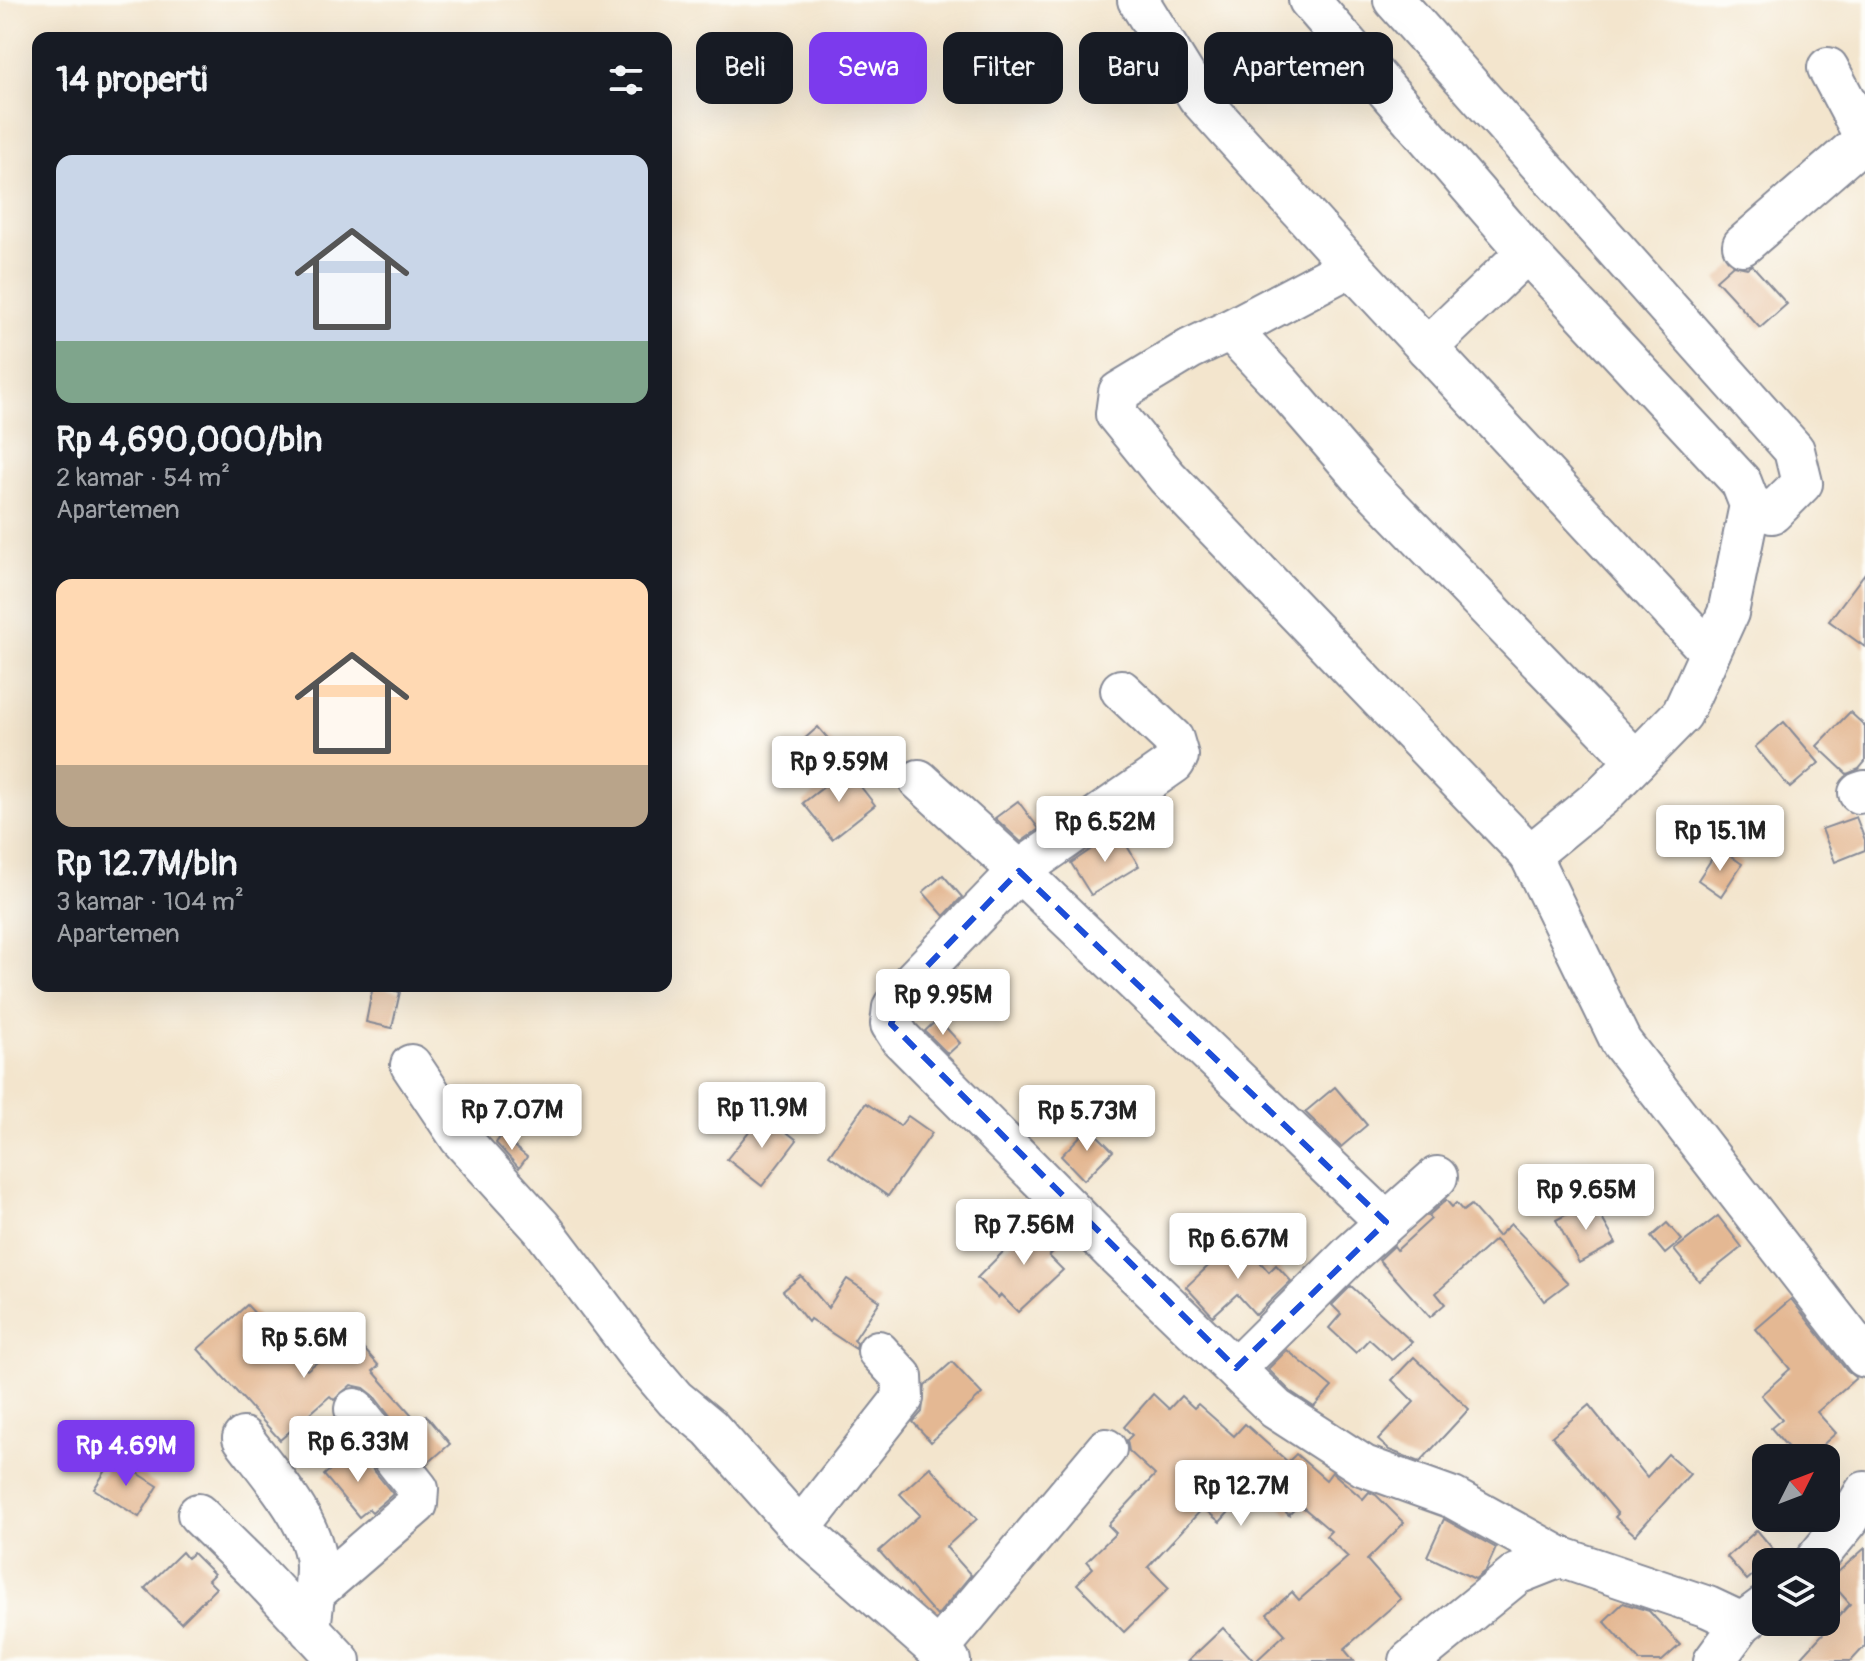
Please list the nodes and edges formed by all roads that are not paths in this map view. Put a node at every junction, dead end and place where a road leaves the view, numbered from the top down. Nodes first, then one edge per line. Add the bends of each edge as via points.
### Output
1 (1138, 0) edge
2 (1309, 0) edge
3 (1394, 0) edge
4 (1828, 68) dead end
5 (1865, 138) edge
6 (1743, 245) dead end
7 (1527, 252) junction
8 (1351, 266) junction
9 (1230, 330) junction
10 (1427, 348) junction
11 (1750, 505) junction
12 (1710, 652) junction
13 (1121, 690) dead end
14 (1636, 761) junction
15 (919, 780) dead end
16 (1530, 855) junction
17 (1019, 871) junction
18 (411, 1065) dead end
19 (1437, 1177) dead end
20 (1386, 1222) junction
21 (878, 1351) dead end
22 (1865, 1357) edge
23 (1236, 1368) junction
24 (355, 1409) dead end
25 (243, 1438) dead end
26 (1106, 1449) dead end
27 (1865, 1492) edge
28 (198, 1514) dead end
29 (800, 1529) junction
30 (1825, 1548) edge
31 (1560, 1557) junction
32 (312, 1612) junction
33 (1752, 1614) edge
34 (1752, 1616) edge
35 (944, 1656) edge
36 (340, 1661) edge
37 (1410, 1661) edge
38 (1714, 1661) edge

1 - 8 street via 1198,97
2 - 7 street
3 - 11 street via 1794,450 1802,483 1772,513
4 - 5 street
5 - 6 street
7 - 10 street
7 - 11 street via 1741,482
8 - 9 street
8 - 10 street
9 - 14 street via 1364,480
9 - 16 street via 1119,392 1116,414 1167,477
10 - 12 street
11 - 12 street via 1728,613
12 - 14 street via 1682,714
13 - 17 street via 1173,739 1178,756
14 - 16 street
15 - 17 street
16 - 22 street via 1621,1042
17 - 20 street
17 - 23 street via 908,986 893,1007 891,1024 1112,1251
18 - 29 street via 460,1138 541,1227 640,1358
19 - 20 street
20 - 23 street
21 - 29 street via 902,1377 903,1398
23 - 31 street via 1276,1409 1364,1466 1453,1498
24 - 32 street via 418,1489 417,1504
25 - 32 street via 308,1532 316,1565
26 - 35 street
27 - 30 street
28 - 32 street via 255,1570
29 - 35 street
31 - 33 street via 1708,1607
31 - 37 street via 1517,1574
32 - 36 street
34 - 38 street

